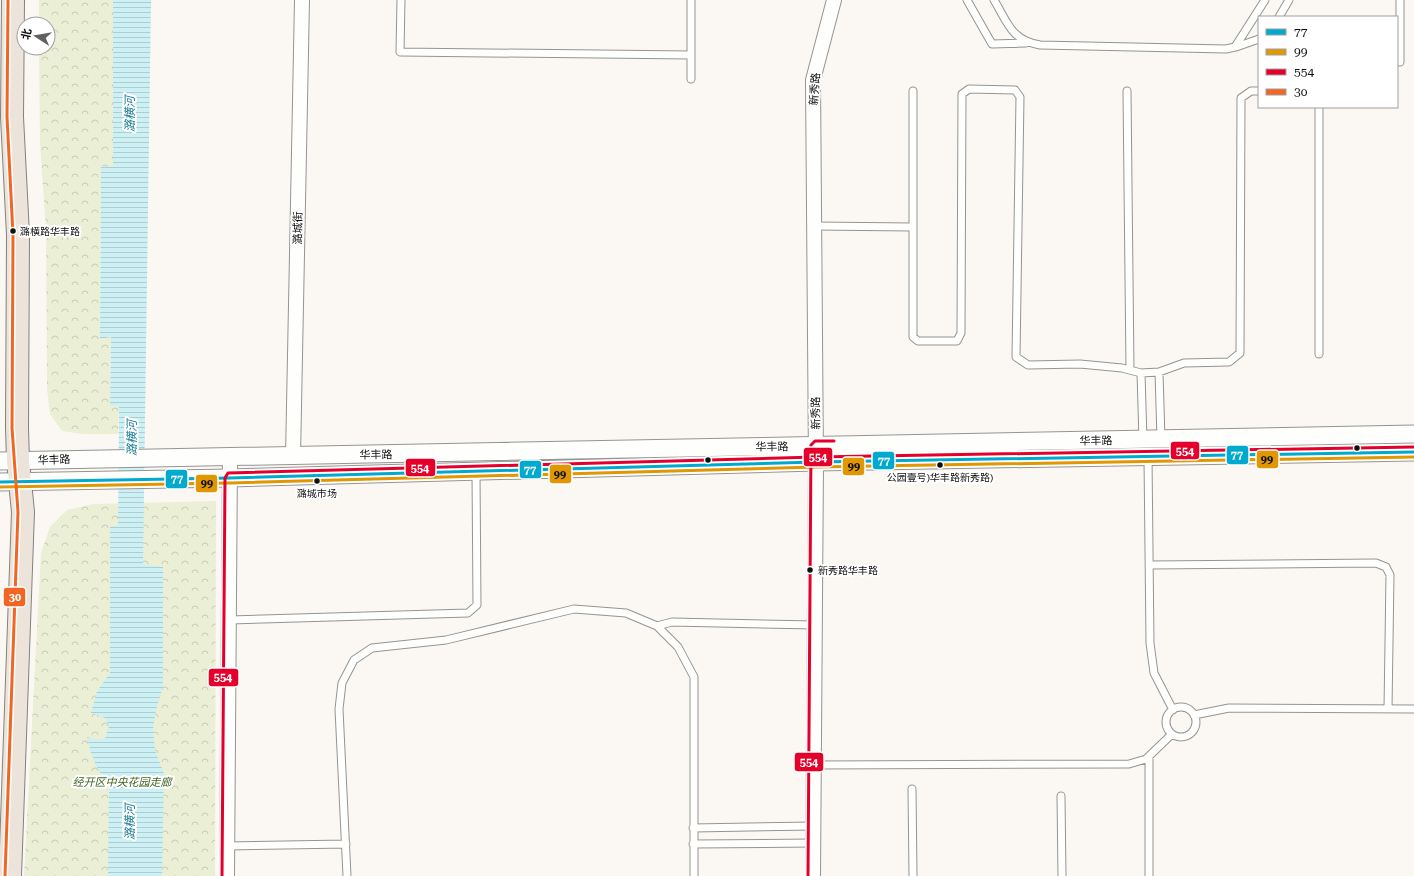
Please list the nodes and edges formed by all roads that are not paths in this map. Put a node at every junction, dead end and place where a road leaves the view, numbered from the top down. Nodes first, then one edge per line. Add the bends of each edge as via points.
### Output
1 (13, 0) edge
2 (302, 0) edge
3 (401, 0) edge
4 (691, 0) edge
5 (834, 0) edge
6 (967, 0) edge
7 (994, 0) edge
8 (1265, 0) edge
9 (1289, 0) edge
10 (1400, 0) edge
11 (1280, 16) edge
12 (1258, 39) edge
13 (1026, 42) junction
14 (1235, 47) junction
15 (691, 55) junction
16 (1400, 62) dead end
17 (691, 79) dead end
18 (913, 91) dead end
19 (1127, 91) dead end
20 (1258, 91) edge
21 (1319, 108) edge
22 (814, 226) junction
23 (913, 226) junction
24 (1319, 354) dead end
25 (1130, 370) junction
26 (1141, 372) junction
27 (1159, 372) junction
28 (1414, 434) edge
29 (1161, 439) junction
30 (1143, 440) junction
31 (1414, 452) edge
32 (816, 454) junction
33 (230, 456) junction
34 (293, 457) junction
35 (1148, 457) junction
36 (9, 471) edge
37 (476, 472) junction
38 (230, 478) junction
39 (1149, 565) junction
40 (229, 620) junction
41 (815, 625) junction
42 (657, 626) junction
43 (1388, 709) junction
44 (1414, 709) edge
45 (1173, 710) junction
46 (1194, 716) junction
47 (1172, 734) junction
48 (1148, 757) junction
49 (814, 765) junction
50 (912, 789) dead end
51 (1061, 796) dead end
52 (814, 826) junction
53 (693, 828) junction
54 (814, 843) junction
55 (346, 844) junction
56 (693, 844) junction
57 (227, 846) junction
58 (10, 876) edge
59 (227, 876) edge
60 (347, 876) edge
61 (694, 876) edge
62 (814, 876) edge
63 (913, 876) edge
64 (1062, 876) edge
65 (1149, 876) edge

1 - 36 main road via 12,117 18,235
2 - 34 street, 潞城街
3 - 15 lane via 400,52
4 - 15 lane
5 - 22 street, 新秀路 via 813,80
6 - 13 lane via 992,44
7 - 13 lane via 1015,35
8 - 14 lane
9 - 11 lane
10 - 16 lane
12 - 14 lane
13 - 14 lane via 1048,45 1226,49
15 - 17 lane
18 - 23 lane
19 - 25 lane
20 - 27 lane via 1251,91 1241,98 1240,353 1229,362 1184,363
21 - 24 lane
22 - 23 lane
22 - 32 street, 新秀路
23 - 25 lane via 913,337 918,341 957,341 961,333 962,94 969,89 1015,90 1020,97 1016,357 1028,365 1080,364
25 - 26 lane
26 - 27 lane
26 - 30 lane
27 - 29 lane
28 - 29 street, 华丰路
29 - 30 street, 华丰路
30 - 32 street, 华丰路
31 - 35 street, 华丰路
32 - 34 street, 华丰路
32 - 35 street, 华丰路
32 - 37 street, 华丰路
32 - 41 street, 新秀路
33 - 34 street, 华丰路
33 - 36 street, 华丰路 via 107,458
33 - 38 street
35 - 39 lane
36 - 38 street, 华丰路 via 106,481
36 - 58 main road via 23,512
37 - 38 street, 华丰路
37 - 40 lane via 477,605 468,613
38 - 40 street
39 - 43 lane via 1376,563 1386,567 1390,575
39 - 45 lane via 1150,643 1154,673
40 - 57 street
41 - 42 lane via 672,622
41 - 49 street, 新秀路
42 - 53 lane via 678,647 694,677
42 - 55 lane via 626,614 574,609 446,640 372,648 354,660 342,683 339,709
43 - 44 lane
43 - 46 lane via 1229,708
45 - 46 lane via 1187,709
45 - 47 lane via 1167,718 1167,727
46 - 47 lane via 1196,725 1191,733 1182,737
47 - 48 lane
48 - 49 lane via 1130,764
48 - 65 lane
49 - 52 street, 新秀路
50 - 63 lane
51 - 64 lane
52 - 53 lane
52 - 54 street, 新秀路
53 - 56 lane
54 - 56 lane
54 - 62 street, 新秀路
55 - 57 lane
55 - 60 lane
56 - 61 lane
57 - 59 street

